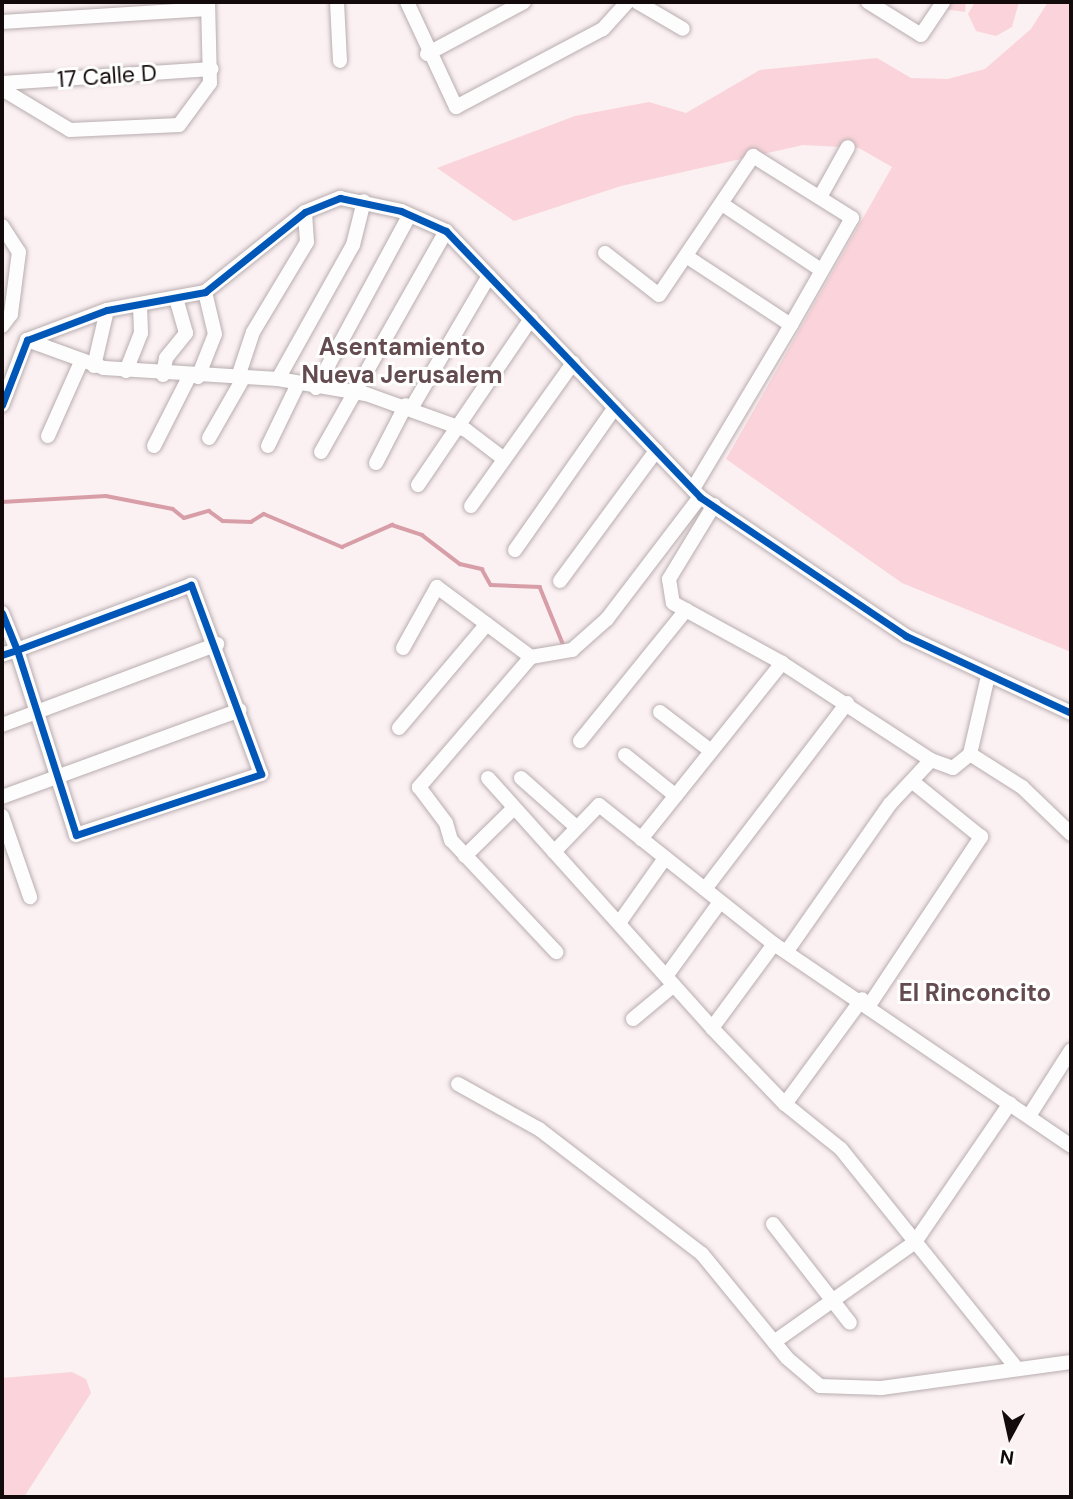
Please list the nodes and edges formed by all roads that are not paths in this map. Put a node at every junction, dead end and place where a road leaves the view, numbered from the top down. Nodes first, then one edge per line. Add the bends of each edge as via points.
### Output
1 (337, 2) edge
2 (407, 2) edge
3 (524, 2) edge
4 (627, 2) edge
5 (637, 2) edge
6 (868, 2) edge
7 (943, 2) edge
8 (208, 6) edge
9 (2, 22) edge
10 (683, 29) dead end
11 (427, 54) junction
12 (340, 61) dead end
13 (212, 69) junction
14 (2, 83) edge
15 (2, 89) edge
16 (848, 148) dead end
17 (820, 197) junction
18 (363, 201) junction
19 (722, 204) junction
20 (305, 212) junction
21 (409, 216) junction
22 (2, 226) edge
23 (446, 231) junction
24 (605, 253) dead end
25 (689, 258) junction
26 (821, 270) junction
27 (7, 273) edge
28 (489, 276) junction
29 (205, 292) junction
30 (9, 299) edge
31 (177, 301) junction
32 (140, 308) junction
33 (107, 310) junction
34 (531, 319) junction
35 (791, 325) junction
36 (2, 326) edge
37 (27, 340) junction
38 (573, 363) junction
39 (88, 364) junction
40 (126, 371) junction
41 (163, 375) junction
42 (194, 377) junction
43 (241, 377) junction
44 (278, 379) junction
45 (298, 384) junction
46 (316, 388) junction
47 (357, 393) junction
48 (2, 405) edge
49 (410, 406) junction
50 (615, 407) junction
51 (455, 425) junction
52 (48, 436) dead end
53 (209, 438) dead end
54 (155, 446) dead end
55 (268, 446) dead end
56 (656, 450) junction
57 (321, 452) dead end
58 (505, 459) junction
59 (376, 463) dead end
60 (418, 485) dead end
61 (696, 493) junction
62 (714, 505) junction
63 (471, 506) dead end
64 (515, 550) dead end
65 (560, 582) dead end
66 (686, 610) junction
67 (2, 613) edge
68 (487, 624) junction
69 (217, 644) junction
70 (403, 648) dead end
71 (17, 650) junction
72 (2, 655) edge
73 (531, 657) junction
74 (782, 663) junction
75 (988, 676) junction
76 (847, 703) junction
77 (240, 710) junction
78 (36, 712) junction
79 (660, 712) dead end
80 (1071, 713) edge
81 (2, 724) edge
82 (399, 728) dead end
83 (580, 741) dead end
84 (711, 751) junction
85 (970, 754) junction
86 (625, 755) dead end
87 (930, 760) junction
88 (57, 777) junction
89 (488, 778) dead end
90 (521, 778) dead end
91 (914, 783) junction
92 (676, 796) junction
93 (2, 797) edge
94 (512, 810) junction
95 (2, 816) edge
96 (574, 825) junction
97 (1071, 834) edge
98 (641, 839) junction
99 (554, 852) junction
100 (465, 856) junction
101 (665, 858) junction
102 (705, 889) junction
103 (30, 897) dead end
104 (720, 902) junction
105 (619, 923) junction
106 (781, 947) junction
107 (556, 952) dead end
108 (670, 980) junction
109 (866, 1002) junction
110 (633, 1019) dead end
111 (712, 1028) junction
112 (1071, 1050) edge
113 (457, 1084) dead end
114 (785, 1104) junction
115 (1010, 1104) junction
116 (1029, 1116) junction
117 (1071, 1146) edge
118 (773, 1224) dead end
119 (915, 1242) junction
120 (833, 1301) junction
121 (850, 1323) dead end
122 (775, 1342) junction
123 (1071, 1362) edge
124 (1015, 1366) junction

1 - 12 street
2 - 11 street
3 - 11 street
4 - 11 street via 603,29 456,107
5 - 10 street
6 - 7 street via 921,34
8 - 9 street
8 - 13 street
13 - 14 street, 17 Calle D
13 - 15 street via 210,83 179,125 70,131
16 - 17 street
17 - 19 street via 753,156
17 - 26 street via 852,218
18 - 20 street via 340,198
18 - 21 street
18 - 44 street via 352,245
19 - 25 street
19 - 26 street
20 - 29 street
20 - 43 street via 307,242 253,332
21 - 23 street
21 - 46 street
22 - 27 street via 19,252
23 - 28 street
23 - 47 street
24 - 25 street via 659,295
25 - 35 street
26 - 35 street
27 - 30 street
28 - 34 street
28 - 49 street
29 - 31 street
29 - 42 street via 215,334
30 - 36 street
31 - 32 street
31 - 41 street via 186,333 166,358
32 - 33 street
32 - 40 street via 141,333
33 - 37 street
33 - 39 street
34 - 38 street
34 - 51 street
35 - 61 street
37 - 39 street
37 - 48 street
38 - 50 street
38 - 58 street
39 - 40 street
39 - 52 street
40 - 41 street
41 - 42 street
42 - 43 street
42 - 54 street
43 - 44 street
43 - 53 street
44 - 45 street
45 - 46 street
45 - 55 street
46 - 47 street
47 - 49 street
47 - 57 street
49 - 51 street
49 - 59 street
50 - 56 street
50 - 64 street
51 - 58 street
51 - 60 street
56 - 61 street
56 - 65 street
58 - 63 street
61 - 62 street
61 - 73 street via 607,619 572,650
62 - 66 street via 666,587 673,603
62 - 75 street via 891,628
66 - 74 street
66 - 83 street
67 - 71 street
68 - 70 street via 437,587
68 - 73 street
68 - 82 street
69 - 71 street via 191,585
69 - 77 street
69 - 78 street
71 - 72 street
71 - 78 street
73 - 100 street via 419,787
74 - 76 street
74 - 84 street
75 - 80 street
75 - 85 street
76 - 87 street
76 - 102 street
77 - 88 street
77 - 88 street via 261,774 76,835
78 - 81 street
78 - 88 street
79 - 84 street
84 - 92 street
85 - 87 street via 953,768
85 - 97 street via 1022,787
86 - 92 street
87 - 91 street
88 - 93 street
89 - 94 street
90 - 96 street
91 - 106 street via 890,804
91 - 109 street via 981,837
92 - 98 street
94 - 99 street
94 - 100 street
95 - 103 street
96 - 98 street via 598,805
96 - 99 street
98 - 101 street
99 - 105 street
100 - 107 street
101 - 102 street
101 - 105 street
102 - 104 street
104 - 106 street
104 - 108 street
105 - 108 street
106 - 109 street
106 - 111 street
108 - 110 street
108 - 111 street
109 - 114 street
109 - 115 street
111 - 114 street
112 - 116 street
113 - 122 street via 538,1129 702,1254
114 - 119 street via 841,1149
115 - 116 street
115 - 119 street
116 - 117 street
118 - 120 street
119 - 120 street
119 - 124 street
120 - 121 street
120 - 122 street
122 - 124 street via 803,1376 845,1390
123 - 124 street

